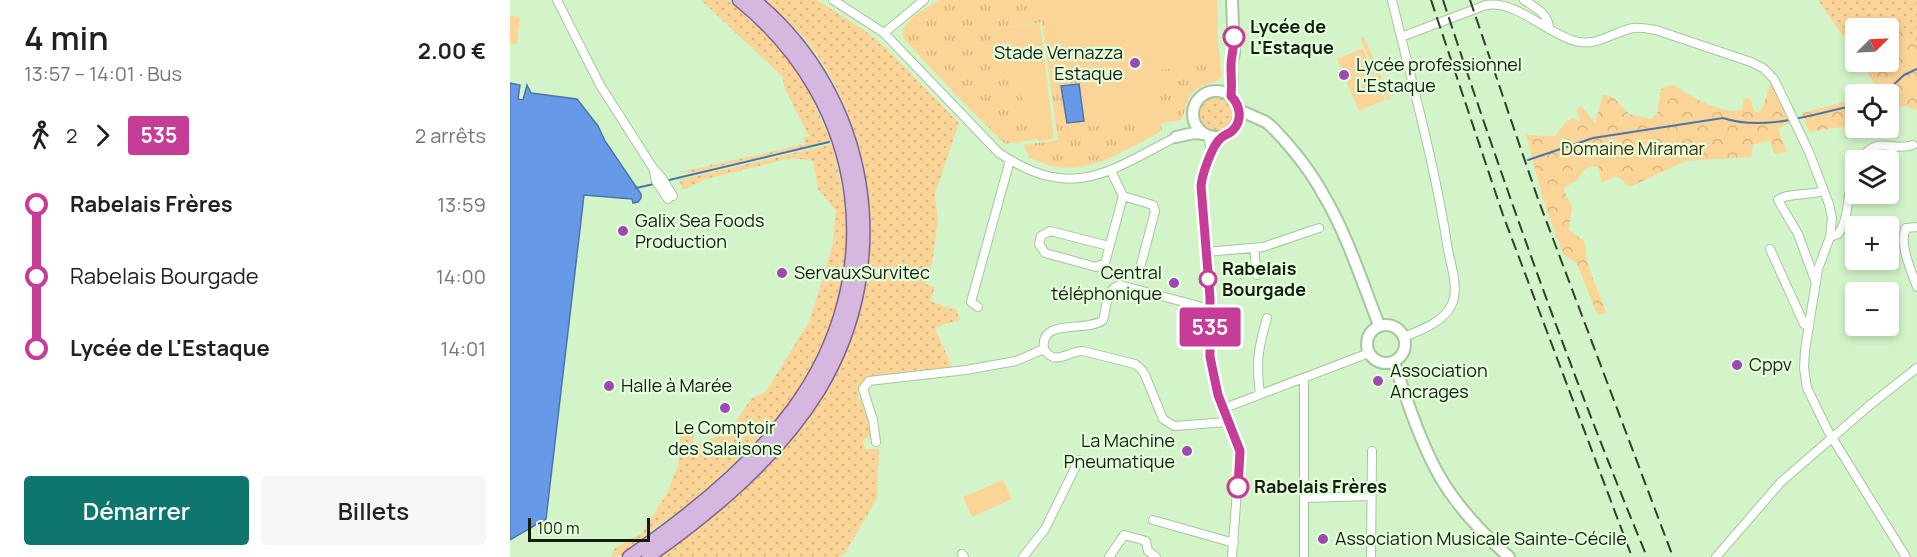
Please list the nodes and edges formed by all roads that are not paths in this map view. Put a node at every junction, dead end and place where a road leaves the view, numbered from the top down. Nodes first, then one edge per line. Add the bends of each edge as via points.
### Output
1 (557, 0) edge
2 (739, 0) edge
3 (754, 0) edge
4 (833, 0) edge
5 (924, 0) edge
6 (1226, 0) edge
7 (1232, 0) edge
8 (1392, 0) edge
9 (1524, 0) edge
10 (1549, 29) junction
11 (884, 33) junction
12 (1401, 37) junction
13 (1231, 65) junction
14 (1219, 91) junction
15 (1231, 96) junction
16 (1239, 110) junction
17 (1193, 114) junction
18 (1255, 118) junction
19 (1238, 124) junction
20 (1206, 135) junction
21 (1176, 137) junction
22 (1221, 137) junction
23 (1913, 145) dead end
24 (1868, 150) edge
25 (1212, 155) junction
26 (1010, 160) junction
27 (1112, 171) junction
28 (1824, 191) junction
29 (1123, 196) junction
30 (670, 198) dead end
31 (1847, 204) edge
32 (1917, 227) edge
33 (1319, 228) dead end
34 (1830, 237) junction
35 (1109, 246) junction
36 (1254, 248) junction
37 (1770, 249) dead end
38 (1206, 252) junction
39 (1257, 275) dead end
40 (1138, 276) dead end
41 (1816, 285) junction
42 (1917, 287) edge
43 (978, 307) dead end
44 (1210, 309) junction
45 (1267, 318) dead end
46 (1379, 325) junction
47 (1809, 327) junction
48 (1404, 337) junction
49 (1225, 339) dead end
50 (1209, 343) junction
51 (1044, 349) junction
52 (1369, 353) junction
53 (1394, 362) junction
54 (1917, 368) edge
55 (1304, 378) junction
56 (1260, 394) junction
57 (1222, 409) junction
58 (1227, 422) junction
59 (1832, 438) junction
60 (876, 442) dead end
61 (1372, 451) dead end
62 (1079, 460) dead end
63 (1371, 496) junction
64 (1305, 498) junction
65 (1153, 520) dead end
66 (1233, 543) junction
67 (629, 557) edge
68 (648, 557) edge
69 (1023, 557) edge
70 (1109, 557) edge
71 (1156, 557) edge
72 (1232, 557) edge
73 (1304, 557) edge
74 (1371, 557) edge
75 (1509, 557) edge
76 (1716, 557) edge
77 (1906, 557) edge

1 - 30 street via 600,85
2 - 67 main road via 767,24 799,61 832,120 852,200 849,279 825,353 792,410 723,484
3 - 68 main road via 776,19 812,63 849,138 862,199 863,245 858,283 836,355 800,417 728,493
4 - 11 street
5 - 11 street
6 - 13 street via 1227,55
7 - 13 street
8 - 12 street
9 - 10 street via 1545,16
10 - 12 street via 1496,4
10 - 28 street via 1577,42 1601,40 1633,28 1656,30 1763,68 1771,75
11 - 26 street
12 - 48 street via 1441,203 1455,288 1452,304 1440,319
13 - 14 street
13 - 15 street
14 - 15 street
14 - 17 street via 1199,98
15 - 16 street
16 - 18 street
16 - 19 street
17 - 20 street via 1195,123
17 - 21 street
18 - 19 street
18 - 46 street via 1277,132 1324,194
19 - 22 street
20 - 21 street
20 - 22 street
20 - 25 street
21 - 27 street
22 - 25 street
23 - 24 street via 1881,145
25 - 38 street via 1201,186
26 - 27 street via 1022,168 1057,178 1086,178
26 - 43 street via 971,302
27 - 29 street
28 - 34 street via 1831,211
28 - 41 street via 1778,200 1798,234
29 - 35 street
29 - 40 street via 1153,205 1155,211
31 - 34 street via 1844,225
32 - 42 street via 1906,228 1904,233 1905,252
33 - 36 street
34 - 41 street
35 - 35 street via 1105,263 1096,267 1045,253 1039,244 1041,236 1050,231
36 - 38 street
36 - 39 street
37 - 47 street via 1804,324
38 - 44 street
41 - 47 street
44 - 50 street
44 - 51 street via 1115,286 1103,320 1048,332
45 - 56 street via 1256,367
46 - 48 street via 1397,327
46 - 52 street via 1369,334
47 - 59 street via 1804,360 1807,388
48 - 53 street via 1405,349
49 - 50 street
50 - 57 street
51 - 58 street via 1053,358 1083,351 1134,364 1142,369 1163,419 1174,426
51 - 60 street via 1016,361 869,381 863,389
52 - 53 street via 1377,361
52 - 55 street
53 - 75 street via 1441,479 1477,527
54 - 59 street
55 - 56 street
55 - 64 street
56 - 57 street
57 - 58 street
58 - 66 street via 1240,451
59 - 76 street via 1781,482
59 - 77 street
61 - 63 street
62 - 69 street via 1045,529
63 - 64 street
63 - 74 street
64 - 73 street
65 - 66 street
66 - 72 street
70 - 71 street via 1124,535 1146,541 1148,551

